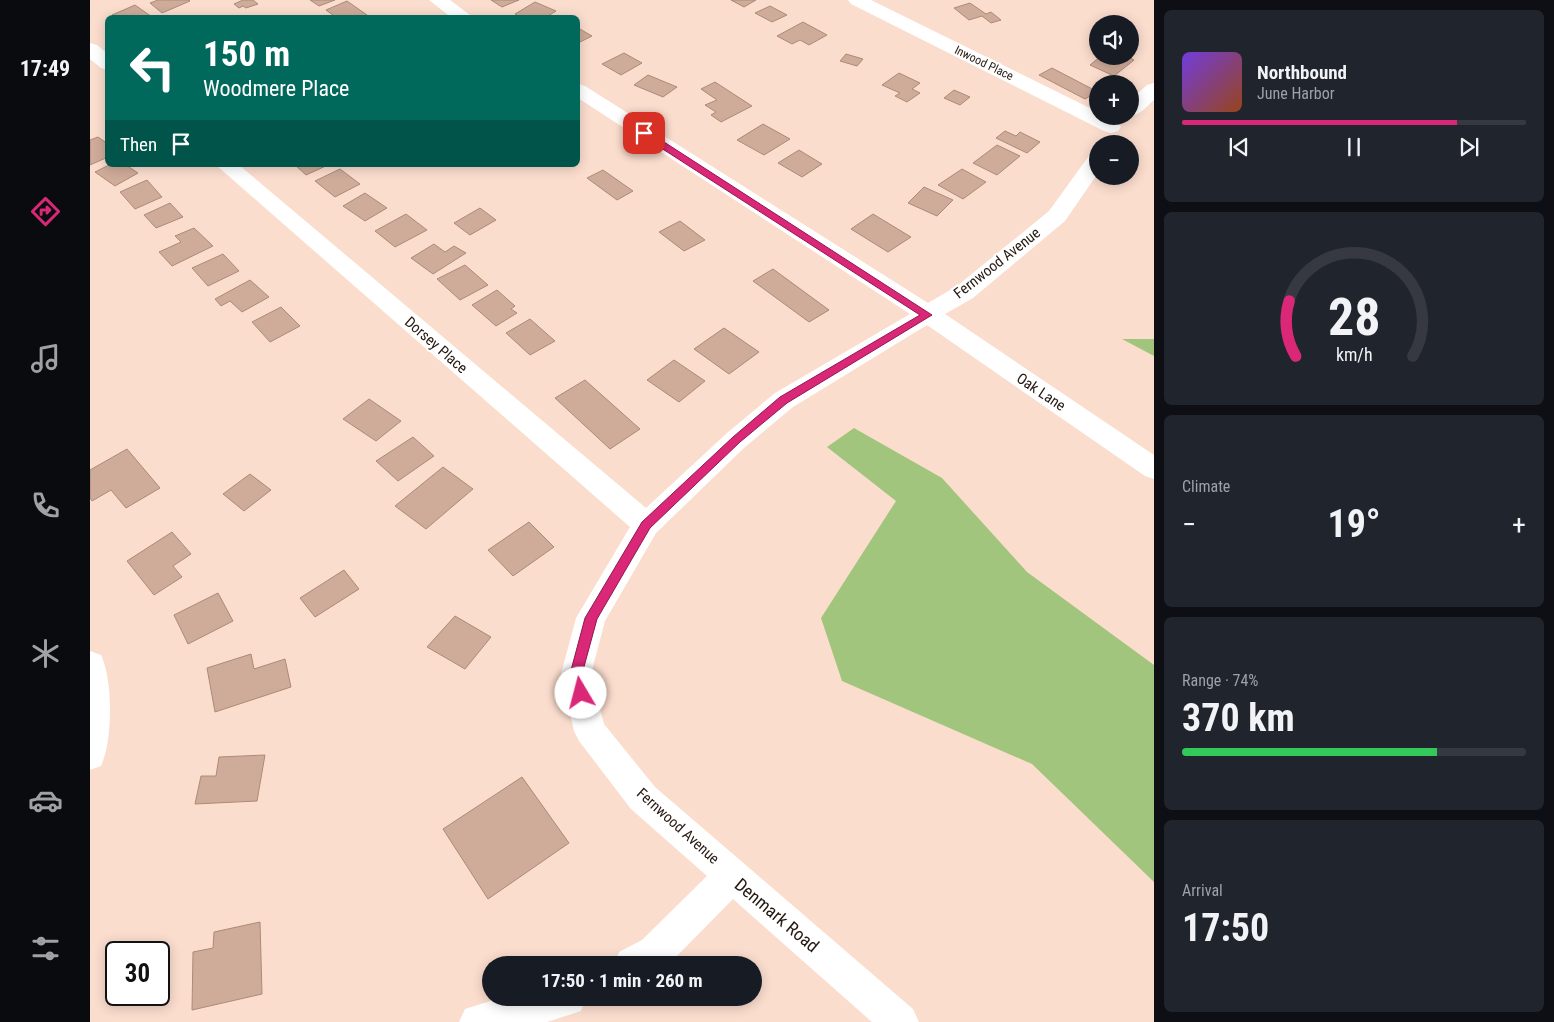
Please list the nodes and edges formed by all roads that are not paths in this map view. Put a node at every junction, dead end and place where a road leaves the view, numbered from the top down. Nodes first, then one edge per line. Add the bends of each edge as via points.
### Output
1 (438, 0) edge
2 (857, 0) edge
3 (460, 15) edge
4 (90, 49) edge
5 (105, 62) edge
6 (1154, 90) edge
7 (580, 91) edge
8 (1139, 103) edge
9 (1113, 129) edge
10 (228, 167) edge
11 (1089, 170) edge
12 (927, 315) junction
13 (1154, 469) edge
14 (646, 525) junction
15 (90, 664) edge
16 (90, 756) edge
17 (733, 875) junction
18 (649, 956) edge
19 (538, 1006) edge
20 (478, 1022) edge
21 (900, 1022) edge

1 - 3 street
2 - 9 street, Inwood Place
4 - 5 street
6 - 8 street
7 - 12 street, Oak Lane
10 - 14 street, Dorsey Place
11 - 12 street, Fernwood Avenue via 1057,216 965,292
12 - 13 street, Oak Lane
12 - 14 street, Fernwood Avenue via 784,400 736,440
14 - 17 street, Fernwood Avenue via 591,618 576,674 583,703 590,731 643,798
15 - 16 street via 93,730
17 - 18 street, Denmark Road
17 - 21 street, Denmark Road
19 - 20 street

